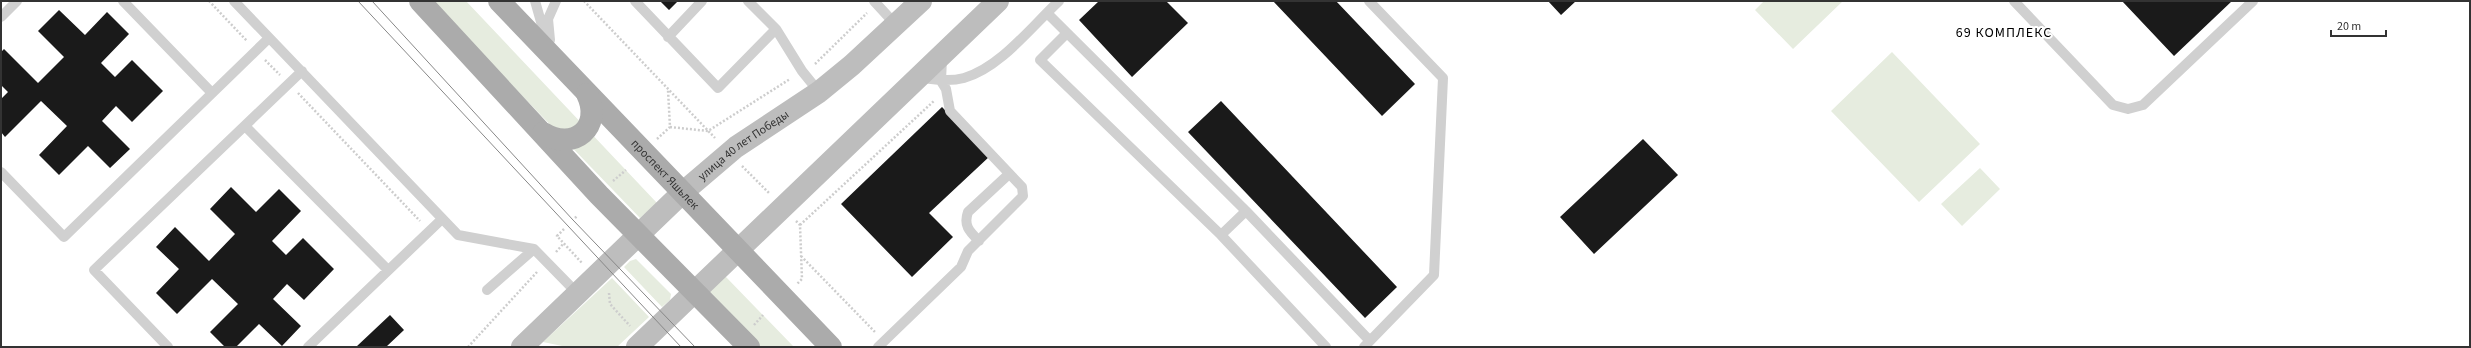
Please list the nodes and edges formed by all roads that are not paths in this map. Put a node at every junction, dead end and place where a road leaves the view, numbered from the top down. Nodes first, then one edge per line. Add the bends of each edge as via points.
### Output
1 (17, 1) edge
2 (123, 1) edge
3 (234, 1) edge
4 (420, 1) edge
5 (499, 1) edge
6 (535, 1) edge
7 (556, 1) edge
8 (635, 1) edge
9 (702, 1) edge
10 (748, 1) edge
11 (874, 1) edge
12 (921, 1) edge
13 (998, 1) edge
14 (1059, 1) edge
15 (1370, 1) edge
16 (2014, 1) edge
17 (2253, 1) edge
18 (1047, 13) junction
19 (1, 16) edge
20 (896, 25) junction
21 (776, 29) junction
22 (1067, 33) junction
23 (668, 37) junction
24 (269, 38) junction
25 (942, 54) junction
26 (551, 56) junction
27 (302, 71) junction
28 (918, 77) junction
29 (941, 81) junction
30 (819, 92) junction
31 (212, 93) junction
32 (587, 94) junction
33 (245, 126) junction
34 (543, 133) junction
35 (1, 172) edge
36 (1009, 174) junction
37 (682, 193) junction
38 (1246, 211) junction
39 (442, 219) junction
40 (638, 233) junction
41 (1220, 235) junction
42 (978, 241) junction
43 (534, 248) junction
44 (738, 250) junction
45 (388, 270) junction
46 (487, 290) dead end
47 (696, 292) junction
48 (578, 294) junction
49 (636, 339) edge
50 (1367, 344) edge
51 (168, 347) edge
52 (308, 347) edge
53 (522, 347) edge
54 (749, 347) edge
55 (831, 347) edge
56 (878, 347) edge
57 (1326, 347) edge

1 - 19 lane
2 - 31 lane
3 - 24 lane
4 - 34 main road
5 - 26 main road, проспект Яшьлек
6 - 26 lane
7 - 26 lane via 548,19
8 - 23 lane
9 - 23 lane
10 - 21 lane
11 - 20 lane
12 - 20 street, улица 40 лет Победы
13 - 25 street
14 - 18 lane
15 - 50 lane via 1442,78 1434,275
16 - 17 lane via 2113,105 2128,109 2143,105
18 - 22 lane
18 - 29 lane via 992,65 964,78
20 - 30 street, улица 40 лет Победы
21 - 23 lane via 718,88
21 - 30 lane via 802,71
22 - 38 lane
22 - 41 lane via 1040,60
24 - 27 lane
24 - 31 lane
25 - 28 street
25 - 29 lane
26 - 32 main road, проспект Яшьлек
27 - 33 lane
27 - 39 lane
28 - 29 lane
28 - 44 street
29 - 36 lane via 952,114
30 - 37 street, улица 40 лет Победы via 736,147
31 - 35 lane via 64,237
32 - 34 main road via 592,103 592,114 583,133 574,139 563,141
32 - 37 main road, проспект Яшьлек
33 - 45 lane
33 - 51 lane via 94,270
34 - 40 main road
36 - 42 lane via 968,212 968,229
36 - 42 lane via 1022,188 1023,196
37 - 40 street, улица 40 лет Победы
37 - 44 main road, проспект Яшьлек
38 - 41 lane
38 - 50 lane
39 - 43 lane via 458,235
39 - 45 lane
40 - 47 main road
40 - 48 street, улица 40 лет Победы
41 - 57 lane
42 - 56 lane via 968,251 961,267
43 - 46 lane
43 - 48 lane
44 - 47 street
44 - 55 main road, проспект Яшьлек
45 - 52 lane
47 - 49 street
47 - 54 main road
48 - 53 street, улица 40 лет Победы

